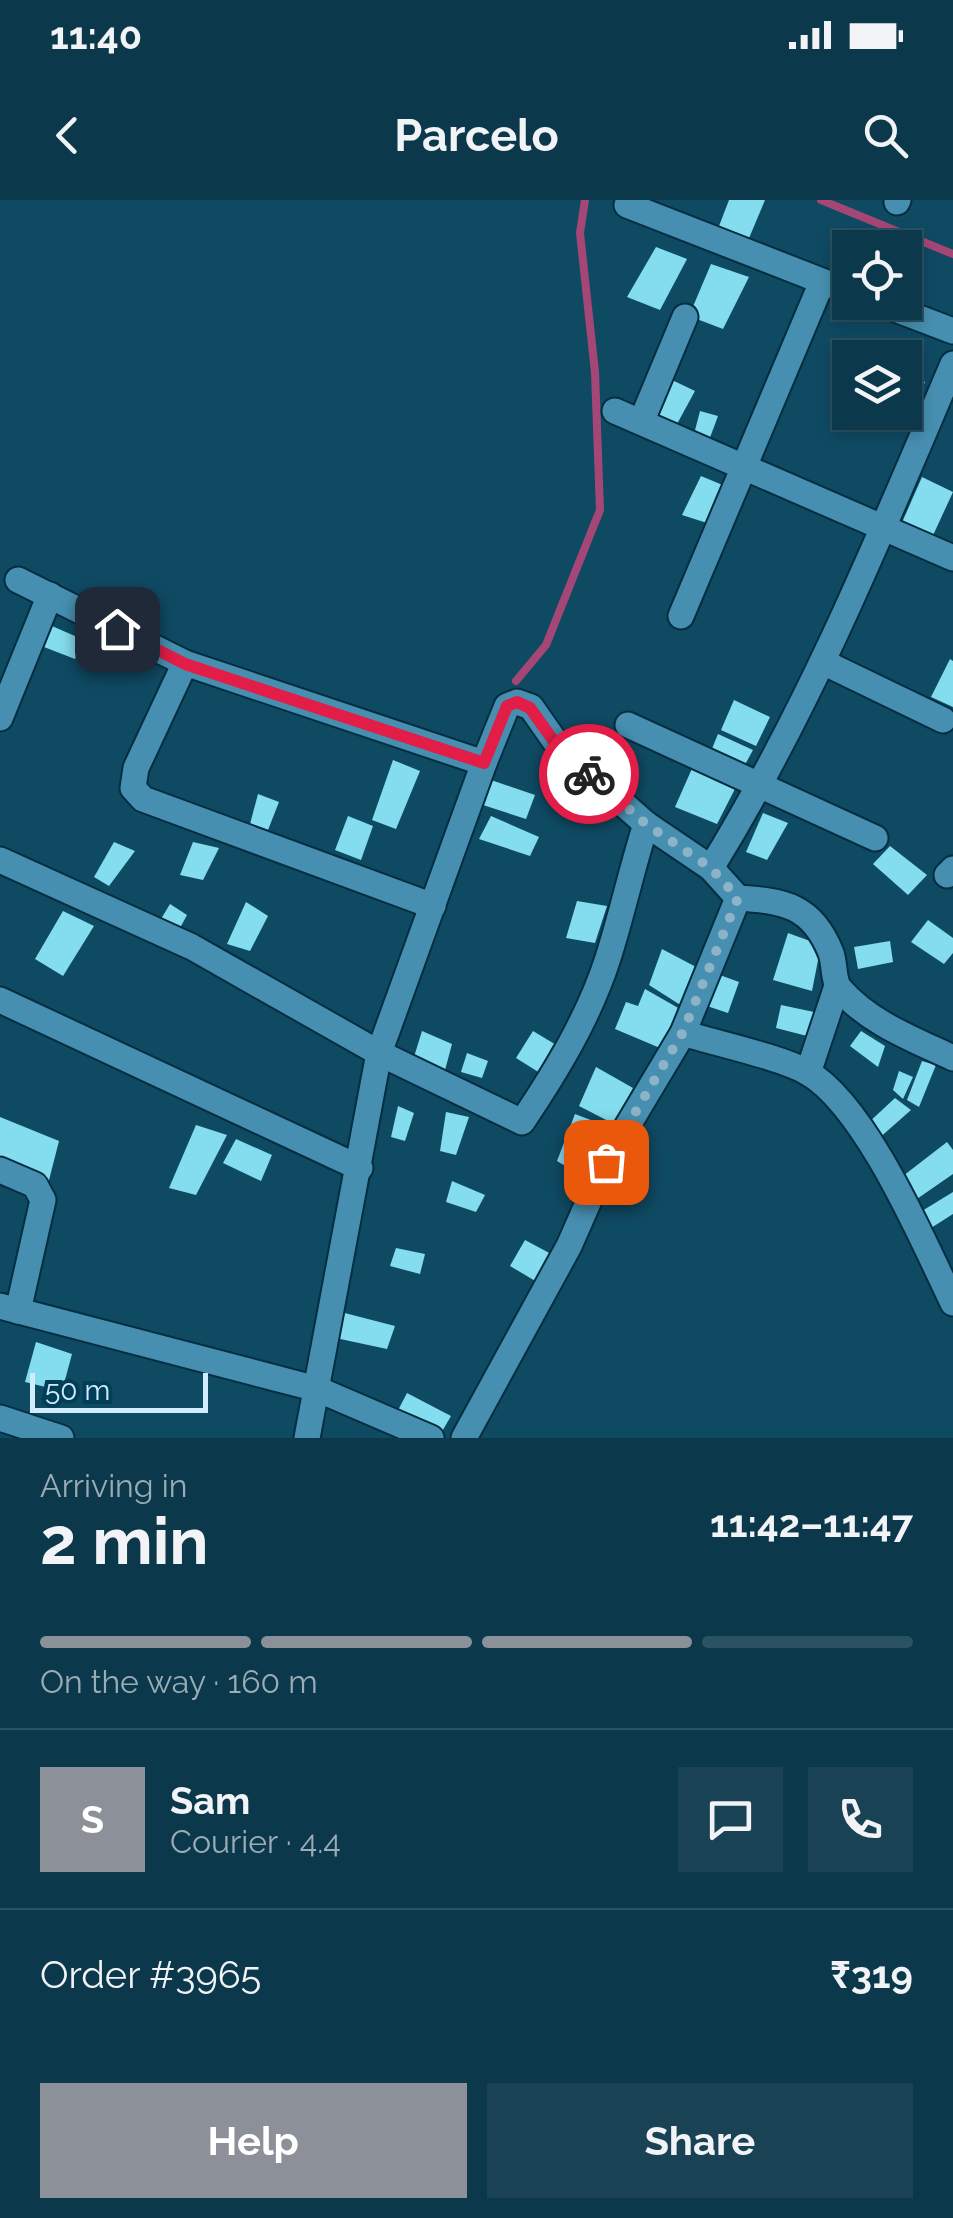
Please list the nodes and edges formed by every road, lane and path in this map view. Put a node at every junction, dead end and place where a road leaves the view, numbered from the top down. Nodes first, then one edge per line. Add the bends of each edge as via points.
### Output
1 (627, 205) dead end
2 (822, 282) junction
3 (832, 286) edge
4 (685, 317) dead end
5 (922, 319) edge
6 (953, 331) edge
7 (953, 364) edge
8 (615, 411) dead end
9 (642, 420) junction
10 (746, 468) junction
11 (884, 528) junction
12 (953, 558) edge
13 (18, 580) dead end
14 (50, 595) junction
15 (681, 616) dead end
16 (825, 663) junction
17 (185, 664) junction
18 (0, 718) edge
19 (944, 720) dead end
20 (628, 725) dead end
21 (484, 763) junction
22 (760, 788) junction
23 (646, 824) junction
24 (875, 838) dead end
25 (0, 860) edge
26 (711, 868) junction
27 (738, 898) junction
28 (432, 906) junction
29 (837, 986) junction
30 (0, 1000) edge
31 (683, 1032) junction
32 (380, 1053) junction
33 (953, 1058) edge
34 (808, 1072) junction
35 (360, 1168) junction
36 (0, 1170) edge
37 (953, 1303) edge
38 (9, 1309) edge
39 (318, 1390) junction
40 (0, 1418) edge
41 (60, 1438) edge
42 (307, 1438) edge
43 (431, 1438) edge
44 (464, 1438) edge

1 - 2 street
2 - 3 street
2 - 10 street
4 - 9 street
5 - 6 street
7 - 11 street
8 - 9 street
9 - 10 street
10 - 11 street
10 - 15 street
11 - 12 street
11 - 16 street
13 - 14 street
14 - 17 street
14 - 18 street
16 - 19 street
16 - 22 street
17 - 21 street
17 - 28 street via 136,768 134,788 143,799
20 - 22 street
21 - 23 street via 507,706 517,702
21 - 28 street
22 - 24 street
22 - 26 street
23 - 26 street
23 - 32 street via 608,958 582,1022 522,1122
25 - 32 street via 192,947
26 - 27 street
27 - 29 street via 784,901 812,921 832,954
27 - 31 street
28 - 32 street
29 - 33 street via 889,1027
29 - 34 street
30 - 35 street
31 - 34 street
31 - 44 street via 606,1162 569,1246
32 - 35 street
34 - 37 street via 854,1117
35 - 39 street
36 - 38 street via 35,1185 43,1200
38 - 39 street
39 - 42 street
39 - 43 street
40 - 41 street

